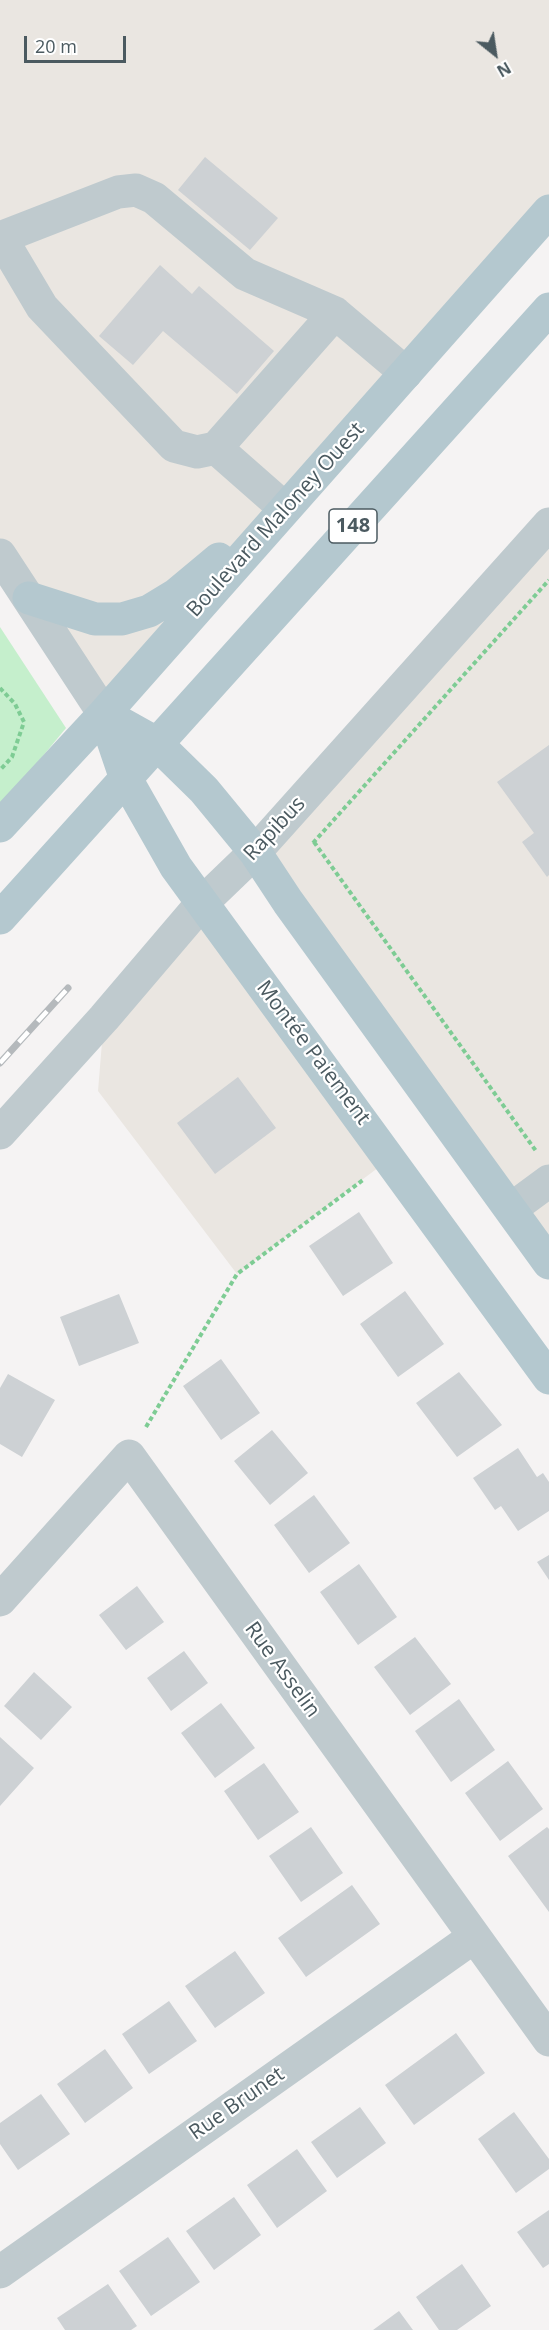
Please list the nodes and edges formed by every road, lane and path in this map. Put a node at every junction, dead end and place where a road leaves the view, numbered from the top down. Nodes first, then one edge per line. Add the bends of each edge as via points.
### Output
1 (549, 211) edge
2 (0, 238) edge
3 (549, 309) edge
4 (335, 313) junction
5 (406, 373) junction
6 (216, 448) junction
7 (293, 497) junction
8 (549, 524) edge
9 (0, 555) edge
10 (549, 580) edge
11 (29, 597) junction
12 (0, 688) edge
13 (104, 714) junction
14 (156, 743) junction
15 (0, 770) edge
16 (126, 779) junction
17 (0, 826) edge
18 (314, 842) junction
19 (307, 848) dead end
20 (255, 852) junction
21 (202, 903) junction
22 (0, 918) edge
23 (0, 1133) edge
24 (391, 1158) junction
25 (546, 1171) edge
26 (511, 1209) junction
27 (549, 1263) edge
28 (549, 1378) edge
29 (129, 1456) junction
30 (0, 1600) edge
31 (474, 1936) junction
32 (549, 2040) edge
33 (0, 2271) edge

1 - 5 main road, Boulevard Maloney Ouest
2 - 4 street via 118,192 136,190 154,198 244,274
2 - 6 street via 42,308 174,446 197,452
3 - 14 main road, 148
4 - 5 street
4 - 6 street
5 - 7 main road, Boulevard Maloney Ouest
6 - 7 street
7 - 11 main road via 177,594 149,611 122,619 95,619
7 - 13 main road, Boulevard Maloney Ouest
8 - 20 street, Rapibus
9 - 11 street, Montée Paiement
10 - 18 path
11 - 13 street, Montée Paiement
12 - 15 path via 15,704 24,722 12,757
13 - 14 main road, Montée Paiement
13 - 16 main road, Montée Paiement
13 - 17 main road, Boulevard Maloney Ouest
14 - 16 main road, 148
14 - 20 main road, Montée Paiement via 204,790
16 - 21 main road, Montée Paiement via 159,841
16 - 22 main road, 148
18 - 19 path
18 - 25 path
20 - 21 street, Rapibus
20 - 26 main road, Montée Paiement
21 - 23 street, Rapibus via 105,1018
21 - 24 main road, Montée Paiement
24 - 28 main road, Montée Paiement
24 - 29 path via 237,1274
25 - 26 street
26 - 27 main road, Montée Paiement
29 - 30 street
29 - 31 street, Rue Asselin
31 - 32 street, Rue Asselin
31 - 33 street, Rue Brunet

